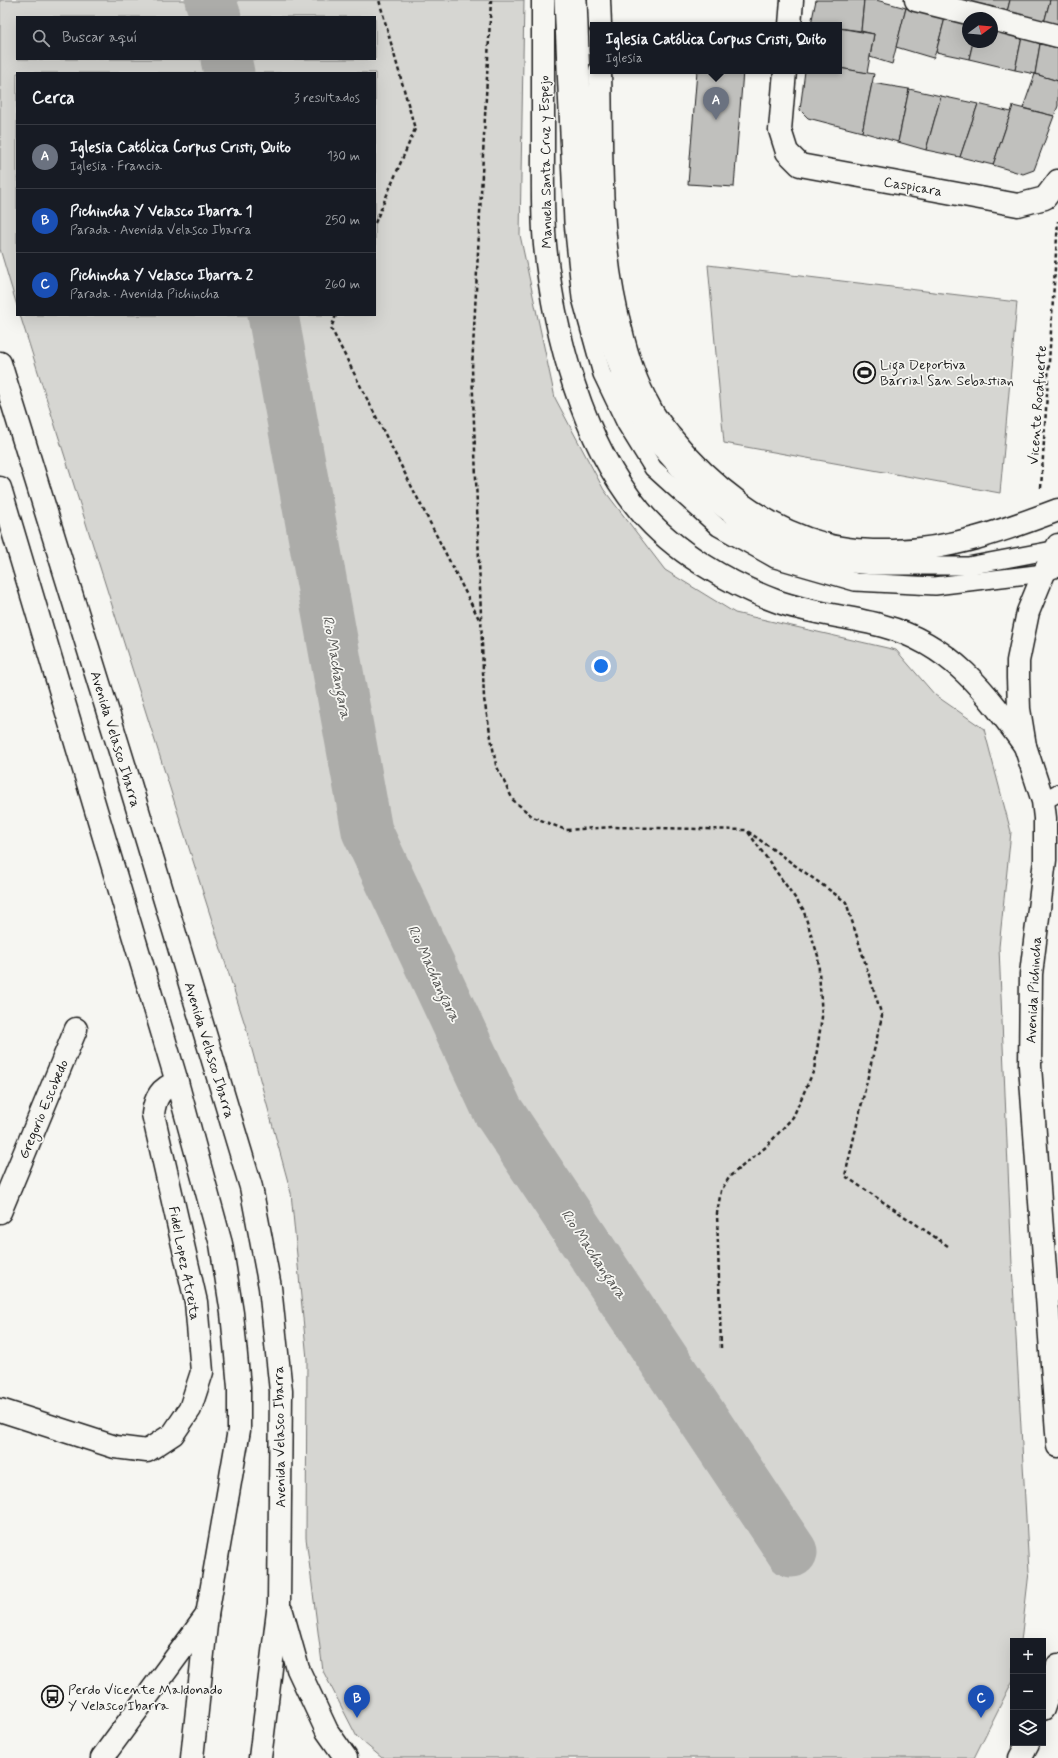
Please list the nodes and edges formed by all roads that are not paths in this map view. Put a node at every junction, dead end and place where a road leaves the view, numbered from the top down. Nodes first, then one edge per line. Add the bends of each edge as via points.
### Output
1 (543, 0) edge
2 (563, 0) edge
3 (578, 0) edge
4 (599, 0) edge
5 (792, 0) edge
6 (916, 0) edge
7 (964, 12) edge
8 (998, 21) edge
9 (600, 22) edge
10 (790, 22) edge
11 (1058, 36) edge
12 (600, 74) edge
13 (785, 74) edge
14 (1058, 181) edge
15 (0, 363) edge
16 (0, 488) edge
17 (1049, 514) edge
18 (1055, 557) edge
19 (1025, 746) junction
20 (1053, 803) edge
21 (76, 1029) dead end
22 (177, 1082) junction
23 (0, 1212) edge
24 (0, 1410) edge
25 (1058, 1446) edge
26 (279, 1603) junction
27 (207, 1614) junction
28 (1058, 1665) edge
29 (1046, 1700) edge
30 (102, 1758) edge
31 (192, 1758) edge
32 (260, 1758) edge
33 (346, 1758) edge

1 - 19 main road, Manuela Santa Cruz y Espejo via 543,210 550,282 557,322 581,405 612,472 641,512 678,546 695,560 741,586 787,605 901,631 936,648 971,677
2 - 18 lane via 573,222 581,298 602,374 626,424 653,468 718,527 775,559 855,582 935,586
3 - 18 lane via 587,226 599,309 625,389 654,442 694,487 745,526 788,549 829,562 874,566 968,566
4 - 9 main road
5 - 10 main road
6 - 7 main road
8 - 11 main road
12 - 17 main road via 603,220 620,329 649,407 694,465 737,501 782,528 825,545 850,549 895,551 972,540
13 - 14 main road, Caspicara via 780,130 787,152 800,165 1018,205 1045,198
15 - 26 main road, Avenida Velasco Ibarra via 125,766 251,1187 270,1287 280,1391
16 - 22 main road
18 - 19 main road, Avenida Pichincha via 1028,612 1018,661 1019,709
19 - 20 main road, Avenida Pichincha
20 - 25 main road, Avenida Pichincha via 1045,818 1045,860 1031,974 1030,1066
21 - 23 main road, Gregorio Escobedo
22 - 24 main road, Fidel Lopez Atreita via 164,1088 158,1096 154,1102 153,1114 196,1302 202,1372 190,1409 173,1434 147,1451 115,1447
22 - 27 main road via 221,1244 232,1313 239,1387 239,1430
26 - 32 main road, Avenida Velasco Ibarra
26 - 33 main road via 298,1669 327,1731
27 - 30 main road
27 - 31 main road
28 - 29 main road

